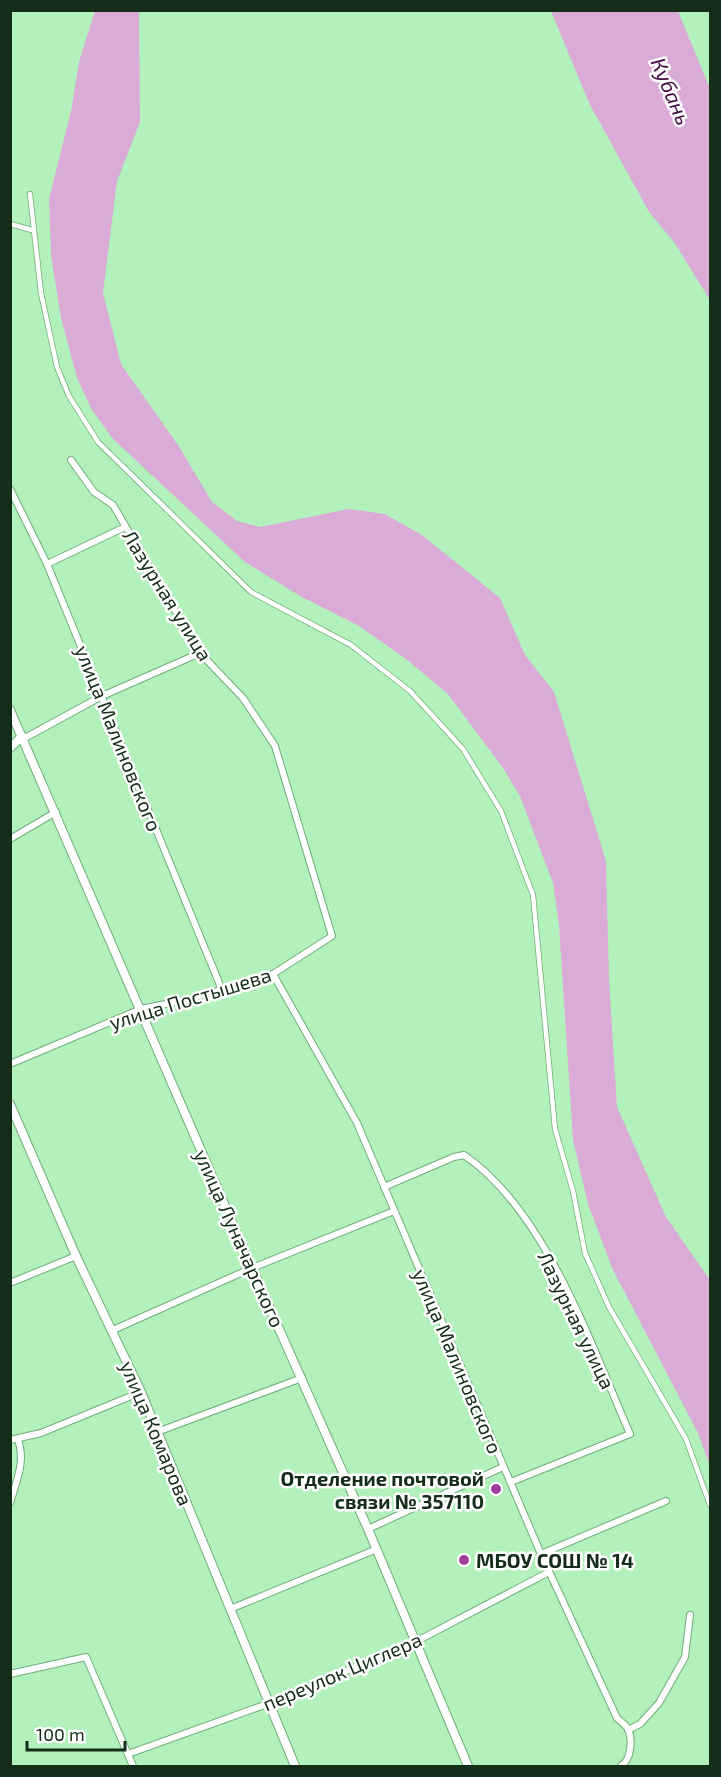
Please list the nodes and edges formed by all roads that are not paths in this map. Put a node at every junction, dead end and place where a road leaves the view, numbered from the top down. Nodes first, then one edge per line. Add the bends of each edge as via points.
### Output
1 (30, 195) dead end
2 (10, 224) edge
3 (32, 230) junction
4 (71, 460) dead end
5 (10, 489) edge
6 (125, 526) junction
7 (47, 564) junction
8 (200, 653) junction
9 (102, 696) junction
10 (10, 710) edge
11 (22, 738) junction
12 (10, 748) edge
13 (56, 812) junction
14 (10, 839) edge
15 (332, 936) joint
16 (273, 974) junction
17 (222, 990) junction
18 (141, 1009) junction
19 (10, 1064) edge
20 (10, 1104) edge
21 (384, 1186) junction
22 (394, 1211) junction
23 (76, 1256) junction
24 (252, 1268) junction
25 (10, 1283) edge
26 (113, 1330) junction
27 (302, 1378) junction
28 (141, 1392) junction
29 (157, 1432) junction
30 (10, 1440) edge
31 (18, 1440) junction
32 (503, 1467) junction
33 (511, 1482) junction
34 (666, 1501) dead end
35 (10, 1503) edge
36 (711, 1505) edge
37 (368, 1529) junction
38 (377, 1549) junction
39 (541, 1554) junction
40 (549, 1572) junction
41 (230, 1609) junction
42 (690, 1615) dead end
43 (415, 1642) junction
44 (10, 1674) edge
45 (270, 1703) junction
46 (628, 1730) junction
47 (128, 1754) junction
48 (134, 1767) edge
49 (295, 1767) edge
50 (468, 1767) edge
51 (621, 1767) edge

1 - 3 street
2 - 3 street
3 - 36 street via 57,367 69,396 98,442 251,592 351,645 410,691 463,749 501,811 533,895 555,1129 585,1253 609,1307 686,1439
4 - 6 street, Лазурная улица via 94,492 113,505
5 - 7 street, улица Малиновского
6 - 7 street
6 - 8 street, Лазурная улица
7 - 9 street, улица Малиновского
8 - 9 street
8 - 15 street, Лазурная улица via 243,698 275,746
9 - 11 street
9 - 17 street, улица Малиновского
10 - 11 street, улица Луначарского
11 - 12 street
11 - 13 street, улица Луначарского
13 - 14 street
13 - 18 street, улица Луначарского
15 - 16 street, улица Постышева
16 - 17 street, улица Постышева
16 - 21 street, улица Малиновского via 357,1123
17 - 18 street, улица Постышева
18 - 19 street, улица Постышева
18 - 24 street, улица Луначарского
20 - 23 street, улица Комарова
21 - 22 street, улица Малиновского
21 - 33 street, Лазурная улица via 464,1155 517,1205 568,1293 630,1434
22 - 24 street
22 - 32 street, улица Малиновского
23 - 25 street
23 - 26 street, улица Комарова
24 - 26 street
24 - 27 street, улица Луначарского
26 - 28 street, улица Комарова
27 - 29 street
27 - 37 street, улица Луначарского
28 - 29 street, улица Комарова
28 - 31 street
29 - 41 street, улица Комарова
30 - 31 street
31 - 35 street via 21,1464
32 - 33 street, улица Малиновского
32 - 37 street
33 - 39 street, улица Малиновского
34 - 39 street
37 - 38 street, улица Луначарского
38 - 41 street
38 - 43 street, улица Луначарского
39 - 40 street, улица Малиновского
40 - 43 street, переулок Циглера
40 - 46 street, улица Малиновского via 617,1718
41 - 45 street, улица Комарова
42 - 46 street via 685,1657 658,1703 640,1724
43 - 45 street, переулок Циглера
43 - 50 street, улица Луначарского
44 - 47 street via 86,1657
45 - 47 street, переулок Циглера
45 - 49 street, улица Комарова
46 - 51 street, улица Малиновского via 630,1752
47 - 48 street

